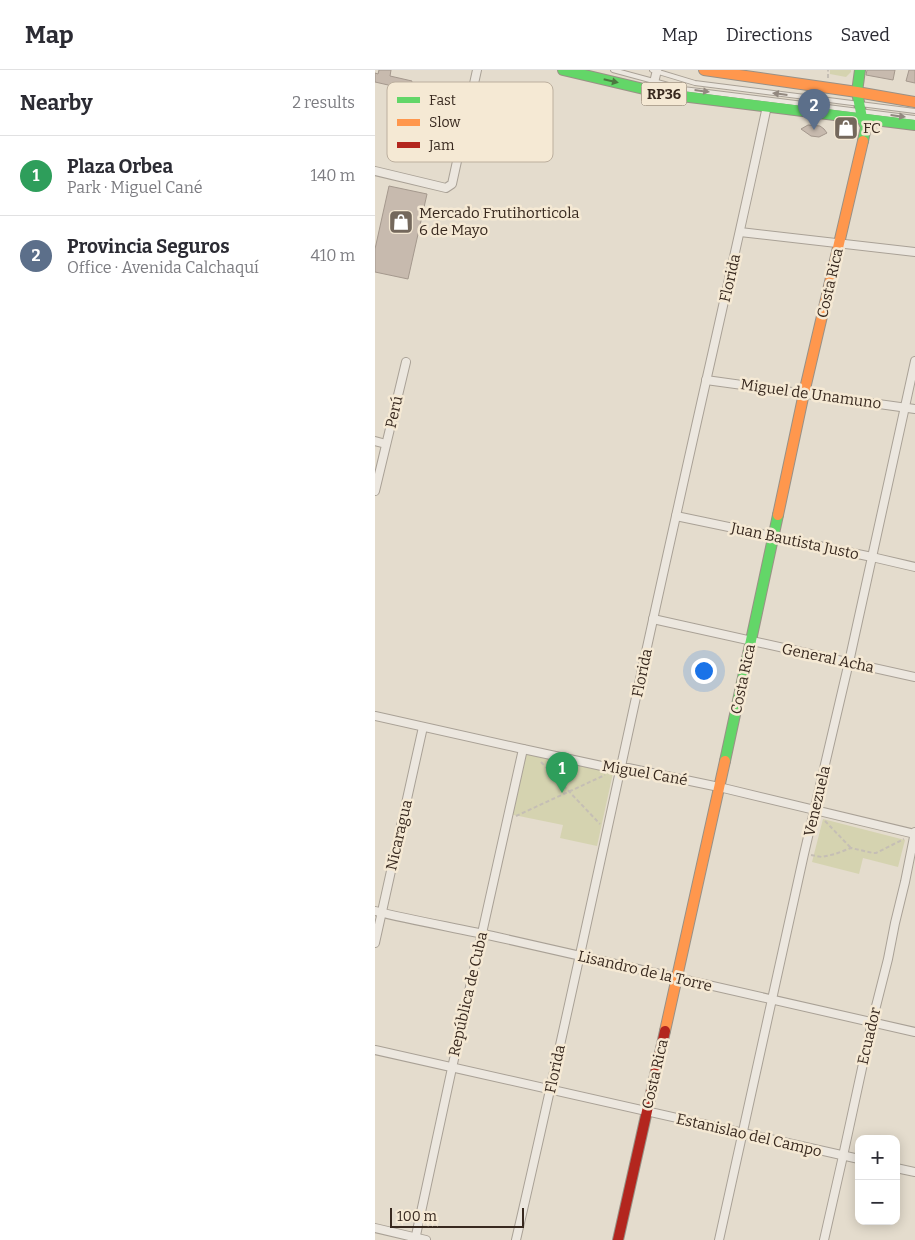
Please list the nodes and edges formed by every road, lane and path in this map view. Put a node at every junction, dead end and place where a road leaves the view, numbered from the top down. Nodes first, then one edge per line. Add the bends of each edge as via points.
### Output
1 (563, 70) edge
2 (613, 70) edge
3 (655, 70) edge
4 (704, 70) edge
5 (860, 70) edge
6 (653, 86) junction
7 (857, 92) junction
8 (915, 102) edge
9 (767, 106) junction
10 (861, 111) junction
11 (915, 111) edge
12 (915, 118) edge
13 (915, 125) edge
14 (457, 162) edge
15 (375, 171) edge
16 (740, 232) junction
17 (839, 244) junction
18 (915, 252) edge
19 (915, 361) edge
20 (405, 362) dead end
21 (706, 380) junction
22 (804, 393) junction
23 (905, 407) junction
24 (915, 409) edge
25 (375, 441) edge
26 (386, 444) junction
27 (375, 491) edge
28 (676, 516) junction
29 (774, 537) junction
30 (872, 557) junction
31 (915, 567) edge
32 (653, 619) junction
33 (751, 641) junction
34 (849, 662) junction
35 (915, 677) edge
36 (375, 716) edge
37 (423, 727) junction
38 (523, 749) junction
39 (531, 751) junction
40 (621, 768) junction
41 (719, 787) junction
42 (568, 791) junction
43 (815, 810) junction
44 (507, 820) junction
45 (606, 831) junction
46 (915, 833) edge
47 (851, 848) junction
48 (804, 854) junction
49 (378, 912) edge
50 (482, 933) junction
51 (375, 943) edge
52 (579, 956) junction
53 (677, 977) junction
54 (773, 1000) junction
55 (871, 1022) junction
56 (915, 1032) edge
57 (375, 1050) edge
58 (452, 1068) junction
59 (551, 1089) junction
60 (647, 1112) junction
61 (743, 1133) junction
62 (843, 1156) junction
63 (855, 1158) edge
64 (900, 1169) edge
65 (915, 1172) edge
66 (375, 1228) edge
67 (415, 1239) edge
68 (426, 1240) edge
69 (516, 1240) edge
70 (618, 1240) edge
71 (719, 1240) edge
72 (824, 1240) edge

1 -> 6 street, RP36
2 - 6 lane via 633,75
3 - 6 street
10 -> 3 lane via 695,83
4 - 7 street, RP36
5 - 7 street, Costa Rica
6 - 9 street, RP36 via 665,94
6 -> 10 lane
7 - 8 street, RP36
7 - 10 street, Costa Rica
9 - 10 street, RP36
9 - 16 street, Florida
10 - 11 lane
10 -> 12 lane
10 - 13 street, RP36
10 - 17 street, Costa Rica via 866,127
14 - 15 street via 452,184 446,188
16 - 17 street
16 - 21 street, Florida
17 - 18 street
17 - 22 street, Costa Rica
19 - 23 street, Venezuela
20 - 26 street, Perú
21 - 22 street, Miguel de Unamuno
21 - 28 street, Florida
22 - 23 street, Miguel de Unamuno
22 - 29 street, Costa Rica
23 - 24 street, Miguel de Unamuno
23 - 30 street, Venezuela
25 - 26 street
26 - 27 street, Perú
28 - 29 street, Juan Bautista Justo
28 - 32 street, Florida
29 - 30 street, Juan Bautista Justo
29 - 33 street, Costa Rica
30 - 31 street, Juan Bautista Justo
30 - 34 street, Venezuela
32 - 33 street, General Acha
32 - 40 street, Florida
33 - 34 street, General Acha
33 - 41 street, Costa Rica
34 - 35 street, General Acha
34 - 43 street, Venezuela
36 - 37 street, Miguel Cané
37 - 38 street, Miguel Cané
37 - 49 street, Nicaragua
38 - 39 street, Miguel Cané
38 - 44 street, República de Cuba
39 - 40 street, Miguel Cané
39 - 42 path
40 - 41 street, Miguel Cané
40 - 42 path
40 - 45 street, Florida
41 - 43 street, Miguel Cané
41 - 53 street, Costa Rica
42 - 44 path
42 - 45 path
43 - 46 street, Miguel Cané
43 - 47 path
43 - 48 street, Venezuela
44 - 50 street, República de Cuba
45 - 52 street, Florida
46 - 47 path via 873,854
46 - 55 street, Ecuador via 889,959
47 - 48 path via 822,857
48 - 54 street, Venezuela
49 - 50 street, Lisandro de la Torre
49 - 51 street, Nicaragua
50 - 52 street, Lisandro de la Torre
50 - 58 street, República de Cuba
52 - 53 street, Lisandro de la Torre
52 - 59 street, Florida
53 - 54 street, Lisandro de la Torre
53 - 60 street, Costa Rica
54 - 55 street, Lisandro de la Torre
54 - 61 street, Venezuela
55 - 56 street, Lisandro de la Torre
55 - 62 street, Ecuador
57 - 58 street, Estanislao del Campo
58 - 59 street, Estanislao del Campo
58 - 67 street, República de Cuba
59 - 60 street, Estanislao del Campo
59 - 69 street, Florida
60 - 61 street, Estanislao del Campo
60 - 70 street, Costa Rica
61 - 62 street, Estanislao del Campo
61 - 71 street, Venezuela
62 - 63 street, Estanislao del Campo
62 - 72 street, Ecuador
64 - 65 street
66 - 67 street
67 - 68 street

